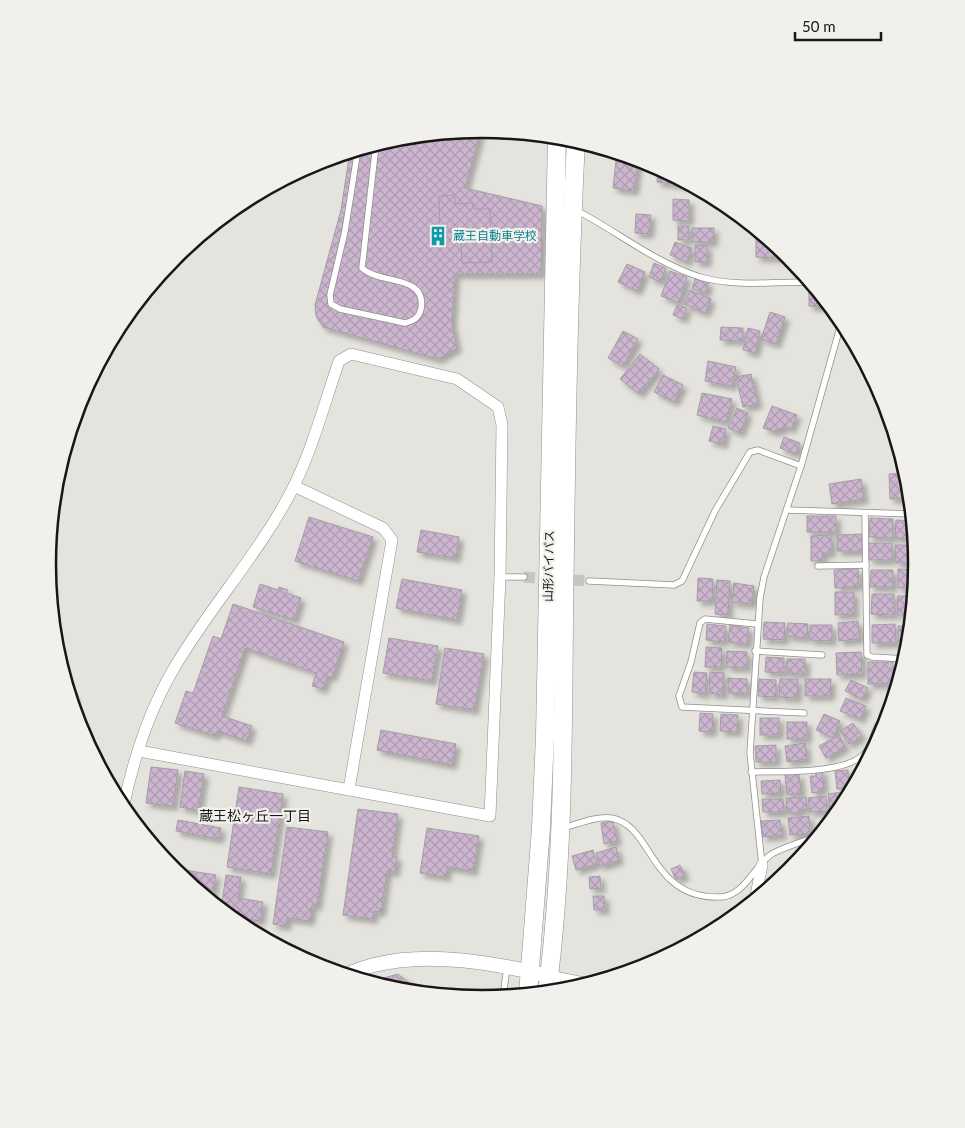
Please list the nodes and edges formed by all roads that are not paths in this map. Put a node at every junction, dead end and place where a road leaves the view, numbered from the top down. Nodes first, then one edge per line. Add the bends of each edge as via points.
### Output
1 (557, 144) edge
2 (576, 148) edge
3 (375, 151) edge
4 (357, 157) edge
5 (572, 208) junction
6 (802, 282) edge
7 (839, 330) edge
8 (801, 466) junction
9 (294, 486) junction
10 (787, 510) junction
11 (865, 513) junction
12 (906, 514) edge
13 (866, 565) junction
14 (818, 566) dead end
15 (500, 577) junction
16 (524, 577) tunnel mouth
17 (589, 581) tunnel mouth
18 (757, 624) junction
19 (755, 652) junction
20 (822, 656) dead end
21 (898, 659) edge
22 (751, 712) junction
23 (804, 713) dead end
24 (139, 751) junction
25 (865, 753) edge
26 (751, 772) junction
27 (348, 788) junction
28 (126, 798) edge
29 (559, 830) junction
30 (806, 841) edge
31 (762, 864) junction
32 (757, 890) edge
33 (507, 967) junction
34 (356, 971) edge
35 (531, 972) junction
36 (548, 984) edge
37 (529, 988) edge
38 (504, 989) edge

1 - 35 highway, 山形バイパス via 545,736
2 - 5 highway, 山形バイパス
3 - 4 lane via 362,268 374,277 412,285 419,291 421,312 415,320 405,323 340,309 332,304 330,295
5 - 6 lane via 602,223 630,244 702,277
5 - 29 highway, 山形バイパス
7 - 8 lane
8 - 10 lane
8 - 17 lane via 758,450 750,452 715,511 682,581 674,585
9 - 15 street via 339,361 351,354 457,379 498,407 502,425
9 - 24 street via 254,552 173,670
9 - 27 street via 382,528 392,540
10 - 11 lane
10 - 18 lane via 764,577
11 - 12 lane
11 - 13 lane
13 - 14 lane
13 - 21 lane via 867,654
15 - 16 lane
15 - 27 street via 490,816
18 - 19 lane
18 - 22 lane via 705,619 700,623 679,696 682,707
19 - 20 lane
19 - 22 lane
22 - 23 lane
22 - 26 lane
24 - 27 street
24 - 28 street
25 - 26 lane via 851,763 833,768
26 - 31 lane
29 - 31 lane via 596,819 612,818 637,835 674,885 702,894 722,897 737,892
29 - 36 highway, 山形バイパス
30 - 31 lane via 770,855
31 - 32 street
33 - 34 street via 440,959 404,960
33 - 35 street
33 - 38 lane
35 - 36 street
35 - 37 highway, 山形バイパス

